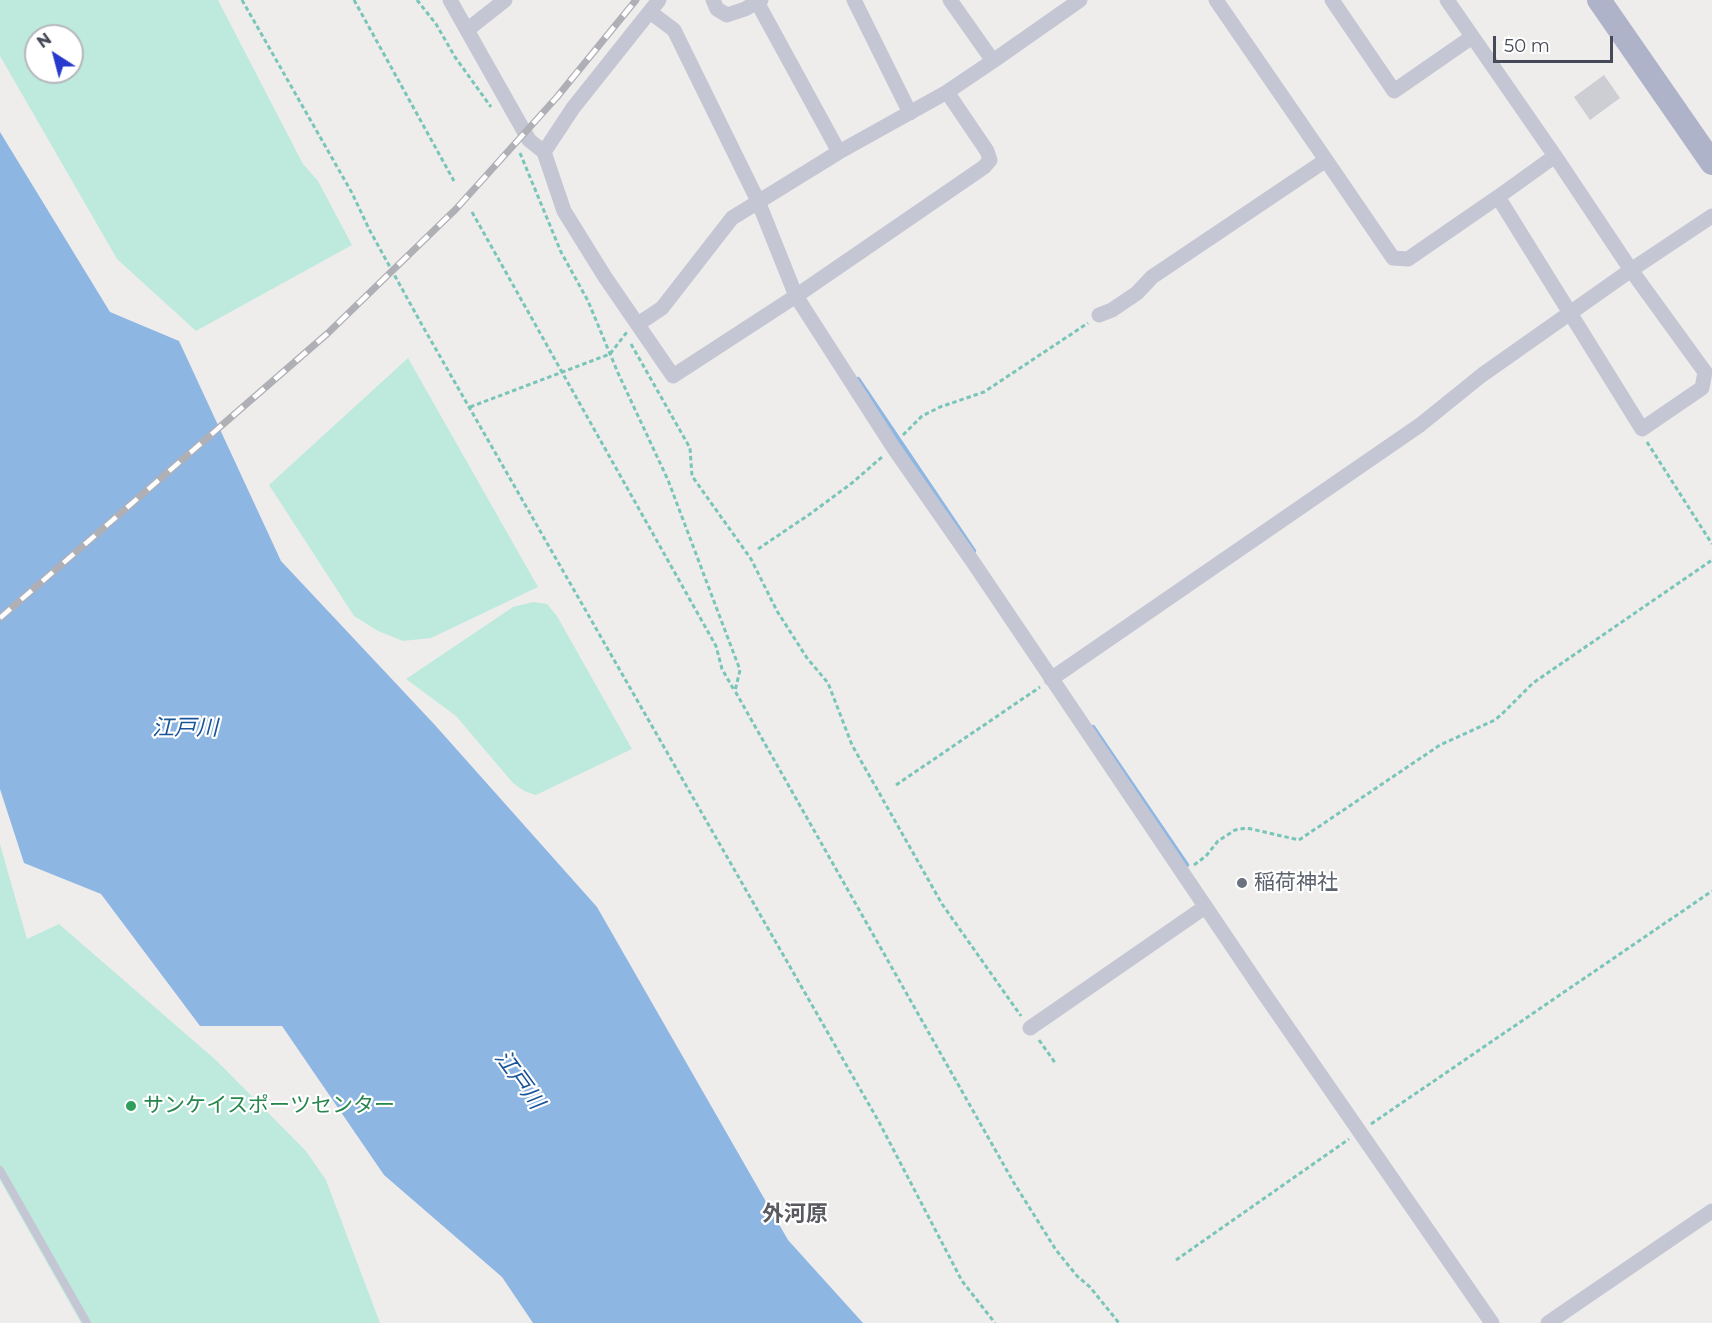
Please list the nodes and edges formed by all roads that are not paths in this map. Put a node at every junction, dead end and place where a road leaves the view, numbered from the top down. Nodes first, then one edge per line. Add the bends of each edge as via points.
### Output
1 (450, 0) edge
2 (505, 0) edge
3 (713, 0) edge
4 (854, 0) edge
5 (950, 0) edge
6 (1080, 0) edge
7 (1216, 0) edge
8 (1332, 0) edge
9 (1447, 0) edge
10 (1599, 0) edge
11 (759, 1) edge
12 (654, 6) edge
13 (467, 30) junction
14 (1472, 37) junction
15 (993, 61) junction
16 (947, 92) junction
17 (910, 113) junction
18 (544, 152) junction
19 (839, 152) junction
20 (1555, 156) junction
21 (1326, 160) junction
22 (1712, 164) edge
23 (1498, 197) junction
24 (758, 201) junction
25 (1712, 216) edge
26 (1631, 270) junction
27 (796, 296) junction
28 (1570, 313) junction
29 (1099, 315) road end
30 (638, 324) junction
31 (1057, 675) junction
32 (1205, 907) junction
33 (1030, 1028) road end
34 (0, 1170) edge
35 (1712, 1211) edge
36 (87, 1323) edge
37 (1492, 1323) edge
38 (1548, 1323) edge

1 - 13 street
2 - 13 street
3 - 11 street via 717,9 727,15
4 - 17 street
5 - 15 street
6 - 15 street
7 - 21 street
8 - 14 street via 1394,91
9 - 14 street
10 - 22 main road
11 - 19 street
12 - 18 street via 573,108
12 - 24 street via 674,30
13 - 18 street via 529,140
14 - 20 street
15 - 16 street
16 - 17 street
16 - 27 street via 990,160
17 - 19 street
18 - 30 street via 564,210
19 - 24 street
20 - 23 street
20 - 26 street
21 - 23 street via 1393,258 1408,259
21 - 29 street via 1152,277 1137,293
23 - 28 street
24 - 27 street
24 - 30 street via 732,218 662,308
25 - 26 street
26 - 28 street
26 - 28 street via 1705,372 1702,388 1642,429
27 - 30 street via 674,376
27 - 31 street via 893,447
28 - 31 street via 1420,425
31 - 32 street
32 - 33 street
32 - 37 street
34 - 36 lane
35 - 38 street

